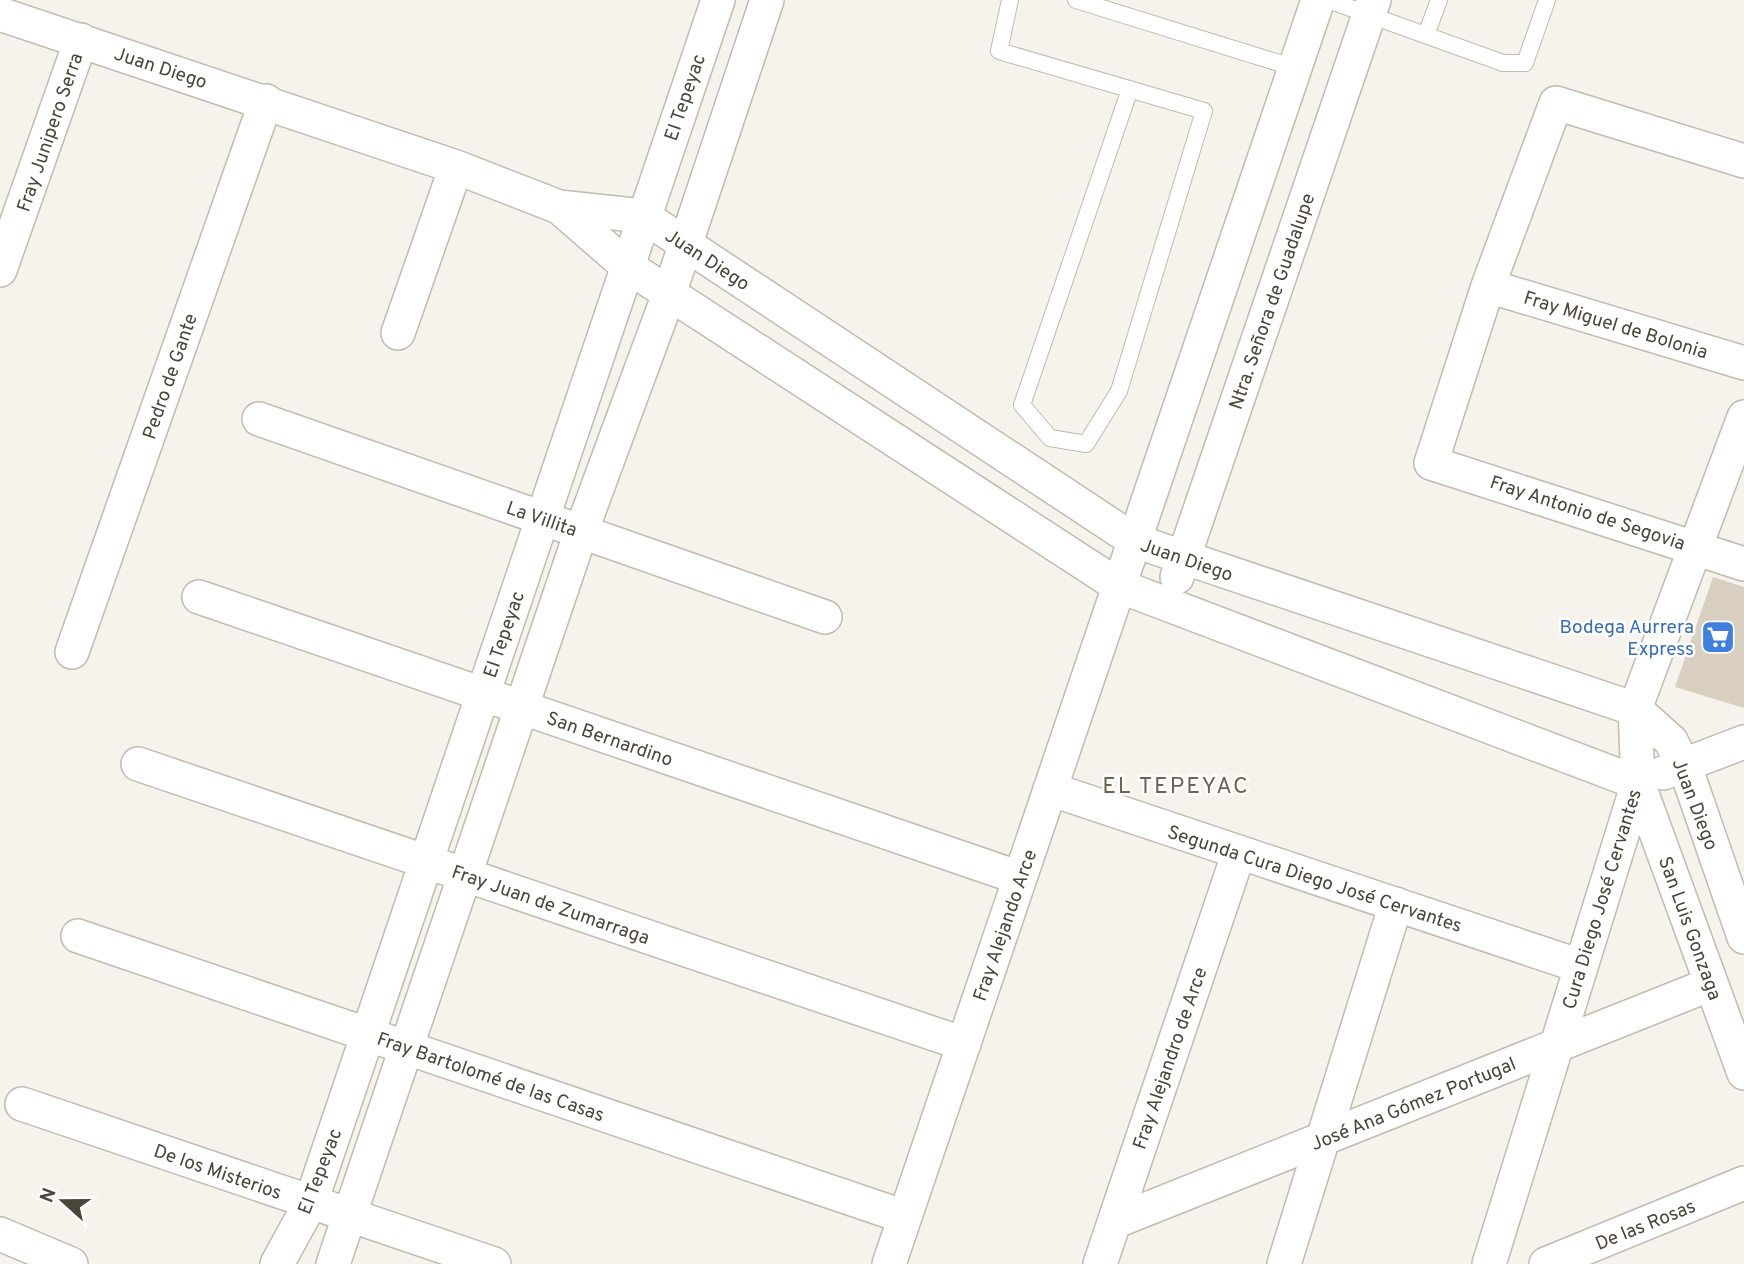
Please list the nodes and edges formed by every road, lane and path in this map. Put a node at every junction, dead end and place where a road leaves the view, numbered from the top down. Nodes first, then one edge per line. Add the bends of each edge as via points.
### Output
1 (718, 0) edge
2 (768, 0) edge
3 (1010, 0) edge
4 (1076, 0) edge
5 (1318, 0) edge
6 (1328, 0) edge
7 (1439, 0) edge
8 (1546, 0) edge
9 (1372, 7) edge
10 (0, 14) edge
11 (1426, 35) junction
12 (81, 40) junction
13 (1295, 68) junction
14 (1130, 89) junction
15 (266, 101) junction
16 (1744, 161) edge
17 (456, 167) junction
18 (559, 207) junction
19 (643, 216) junction
20 (685, 244) junction
21 (626, 266) junction
22 (0, 270) edge
23 (1488, 286) junction
24 (668, 294) junction
25 (397, 333) dead end
26 (1744, 363) edge
27 (1744, 417) edge
28 (259, 419) dead end
29 (542, 518) junction
30 (580, 532) junction
31 (1135, 541) junction
32 (1696, 547) junction
33 (1184, 558) junction
34 (1744, 564) edge
35 (1119, 586) junction
36 (199, 597) dead end
37 (1169, 603) junction
38 (825, 617) dead end
39 (72, 652) dead end
40 (482, 695) junction
41 (521, 708) junction
42 (1635, 709) junction
43 (1744, 743) edge
44 (138, 764) dead end
45 (1683, 765) junction
46 (1637, 783) junction
47 (1050, 789) junction
48 (1239, 852) junction
49 (426, 862) junction
50 (465, 875) junction
51 (1020, 878) junction
52 (1396, 904) junction
53 (78, 936) dead end
54 (1744, 937) edge
55 (1580, 966) junction
56 (1712, 984) junction
57 (368, 1034) junction
58 (964, 1044) junction
59 (1555, 1046) junction
60 (406, 1048) junction
61 (1744, 1073) edge
62 (22, 1104) dead end
63 (1322, 1139) junction
64 (1744, 1183) edge
65 (311, 1202) junction
66 (349, 1215) junction
67 (905, 1217) junction
68 (1114, 1222) junction
69 (0, 1234) edge
70 (71, 1264) edge
71 (277, 1264) edge
72 (333, 1264) edge
73 (494, 1264) edge
74 (889, 1264) edge
75 (1100, 1264) edge
76 (1284, 1264) edge
77 (1489, 1264) edge
78 (1546, 1264) edge

1 - 19 street, El Tepeyac
2 - 20 street
3 - 14 lane via 999,51
4 - 13 lane
5 - 13 street
6 - 9 lane
7 - 11 lane
8 - 11 lane via 1525,63 1503,63
9 - 11 lane
9 - 33 street, Ntra. Señora de Guadalupe
10 - 12 street, Juan Diego
12 - 15 street, Juan Diego
12 - 22 street, Fray Junipero Serra
13 - 31 street
14 - 14 lane via 1204,111 1119,391 1086,444 1050,438 1022,405
15 - 17 street, Juan Diego
15 - 39 street, Pedro de Gante
16 - 23 street via 1556,103
17 - 18 street, Juan Diego
17 - 25 street
18 - 19 street, Juan Diego
18 - 21 street, Juan Diego
19 - 20 street, Juan Diego
19 - 21 street, El Tepeyac
20 - 24 street
20 - 31 street, Juan Diego
21 - 24 street, Juan Diego
21 - 29 street, El Tepeyac
23 - 26 street, Fray Miguel de Bolonia
23 - 32 street, Fray Antonio de Segovia via 1431,463
24 - 30 street
24 - 35 street, Juan Diego
27 - 32 street, Cura Diego José Cervantes
28 - 29 street, La Villita
29 - 30 street, La Villita
29 - 40 street, El Tepeyac
30 - 38 street, La Villita
30 - 41 street
31 - 33 street, Juan Diego
31 - 35 street
32 - 34 street, Fray Antonio de Segovia
32 - 42 street, Cura Diego José Cervantes
33 - 37 street, Ntra. Señora de Guadalupe
33 - 42 street, Juan Diego
35 - 37 street, Juan Diego
35 - 47 street, Fray Alejando Arce
36 - 40 street, San Bernardino
37 - 46 street, Juan Diego
40 - 41 street, San Bernardino
40 - 49 street, El Tepeyac
41 - 50 street
41 - 51 street, San Bernardino
42 - 45 street, Juan Diego via 1671,741
42 - 46 street, Cura Diego José Cervantes
43 - 45 street
44 - 49 street, Fray Juan de Zumarraga
45 - 46 street
45 - 54 street, Juan Diego
46 - 55 street, Cura Diego José Cervantes
46 - 56 street, San Luis Gonzaga
47 - 48 street, Segunda Cura Diego José Cervantes
47 - 51 street, Fray Alejando Arce
48 - 52 street, Segunda Cura Diego José Cervantes
48 - 68 street, Fray Alejandro de Arce
49 - 50 street, Fray Juan de Zumarraga
49 - 57 street, El Tepeyac
50 - 58 street, Fray Juan de Zumarraga
50 - 60 street
51 - 58 street, Fray Alejando Arce
52 - 55 street, Segunda Cura Diego José Cervantes
52 - 63 street
53 - 57 street, Fray Bartolomé de las Casas
55 - 59 street, Cura Diego José Cervantes
56 - 59 street, José Ana Gómez Portugal
56 - 61 street, San Luis Gonzaga
57 - 60 street, Fray Bartolomé de las Casas
57 - 65 street, El Tepeyac
58 - 67 street, Fray Alejando Arce
59 - 63 street, José Ana Gómez Portugal
59 - 77 street, Cura Diego José Cervantes
60 - 66 street
60 - 67 street, Fray Bartolomé de las Casas
62 - 65 street, De los Misterios
63 - 68 street, José Ana Gómez Portugal
63 - 76 street
64 - 78 street, De las Rosas
65 - 66 street, De los Misterios
65 - 71 street, El Tepeyac
66 - 72 street
66 - 73 street, De los Misterios
67 - 74 street, Fray Alejando Arce
68 - 75 street, Fray Alejandro de Arce
69 - 70 street

